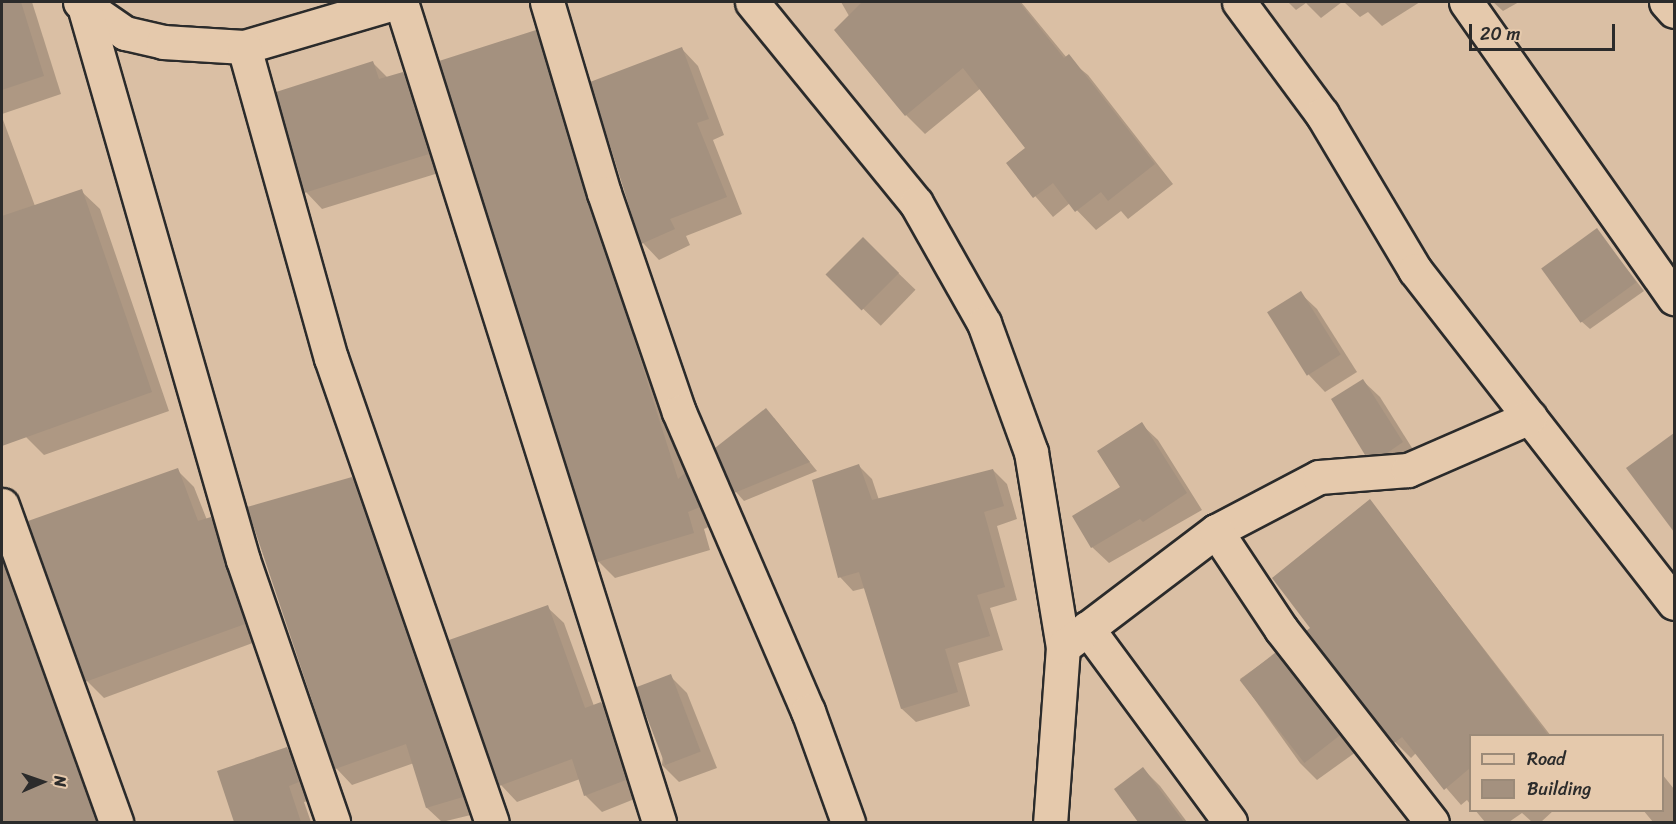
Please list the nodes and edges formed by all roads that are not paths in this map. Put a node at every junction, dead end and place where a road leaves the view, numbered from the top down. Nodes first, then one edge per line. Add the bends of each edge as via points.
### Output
1 (399, 2) edge
2 (547, 2) edge
3 (752, 2) edge
4 (1239, 2) edge
5 (1466, 2) edge
6 (1666, 2) edge
7 (82, 4) edge
8 (1674, 11) edge
9 (244, 47) junction
10 (1674, 298) edge
11 (1530, 417) junction
12 (2, 505) edge
13 (1216, 531) junction
14 (1674, 603) edge
15 (1075, 638) junction
16 (116, 822) edge
17 (333, 822) edge
18 (492, 822) edge
19 (659, 822) edge
20 (848, 822) edge
21 (1050, 822) edge
22 (1230, 822) edge
23 (1432, 822) edge

1 - 9 street
1 - 19 street
2 - 20 street via 604,193 680,411 808,711
3 - 15 street via 915,203 984,323 1031,452
4 - 11 street via 1322,114 1415,270
5 - 10 street
6 - 8 street
7 - 9 street via 125,33 163,42
7 - 17 street via 243,560
9 - 18 street via 331,358
11 - 13 street via 1408,470 1319,477
11 - 14 street
12 - 16 street
13 - 15 street
13 - 23 street via 1281,629
15 - 21 street
15 - 22 street

